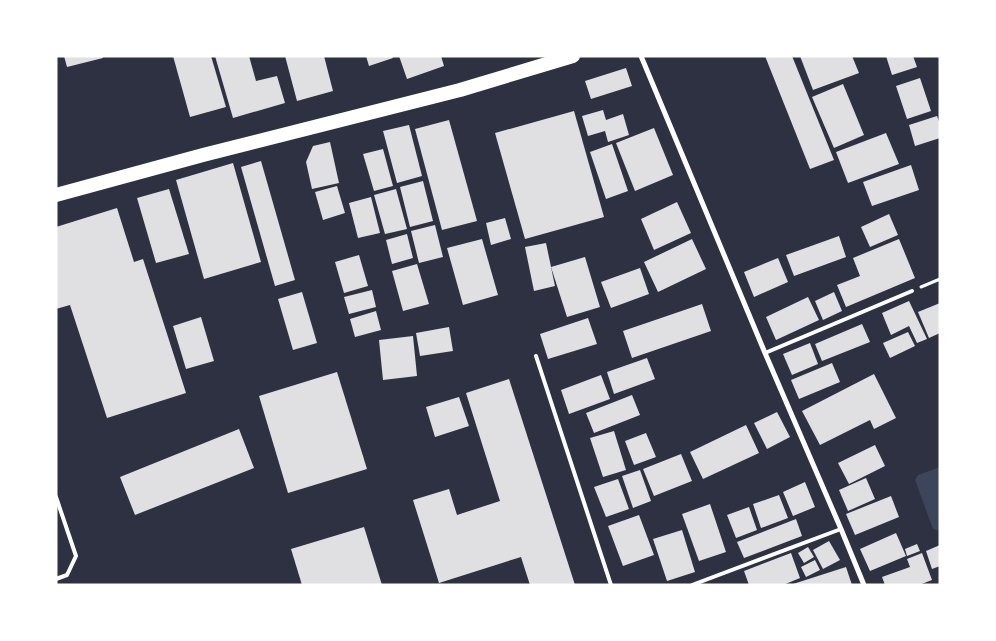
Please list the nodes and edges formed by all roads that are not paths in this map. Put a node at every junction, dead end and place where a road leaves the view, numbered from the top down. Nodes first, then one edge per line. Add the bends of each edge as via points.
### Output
1 (573, 56) edge
2 (641, 56) edge
3 (56, 195) edge
4 (912, 291) road end
5 (764, 353) junction
6 (536, 356) dead end
7 (56, 497) edge
8 (841, 529) junction
9 (56, 579) edge
10 (611, 585) edge
11 (692, 585) edge
12 (864, 585) edge

1 - 3 highway via 460,90
2 - 5 street
4 - 5 lane
5 - 8 street
6 - 10 lane
7 - 9 lane via 76,556 67,575
8 - 11 lane
8 - 12 street

